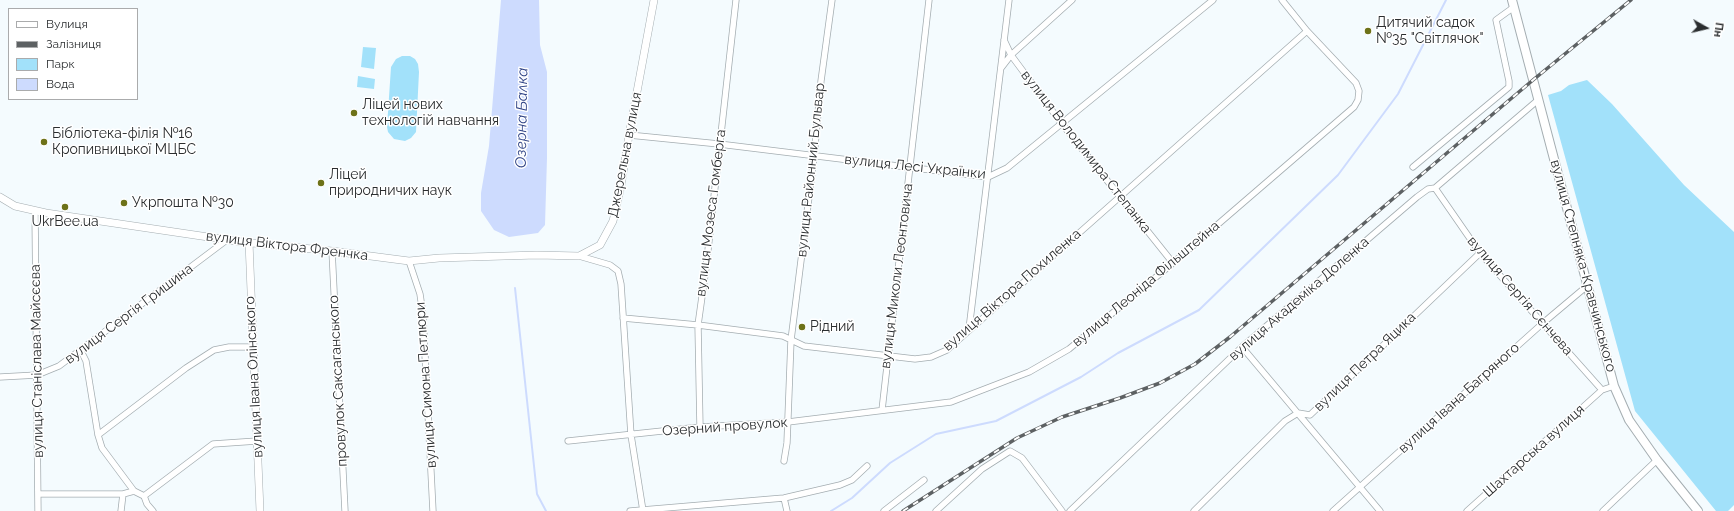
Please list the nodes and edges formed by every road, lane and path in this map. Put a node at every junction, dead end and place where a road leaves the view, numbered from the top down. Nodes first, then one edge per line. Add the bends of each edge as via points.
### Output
1 (654, 0) edge
2 (736, 0) edge
3 (832, 0) edge
4 (929, 0) edge
5 (1009, 0) edge
6 (1072, 0) edge
7 (1213, 0) edge
8 (1282, 0) edge
9 (1513, 3) edge
10 (1307, 31) junction
11 (1004, 40) junction
12 (1011, 55) junction
13 (1000, 68) junction
14 (1538, 100) junction
15 (1062, 124) junction
16 (629, 135) junction
17 (719, 144) junction
18 (814, 156) junction
19 (1413, 167) dead end
20 (910, 168) junction
21 (988, 177) junction
22 (1435, 188) junction
23 (1119, 196) junction
24 (0, 197) edge
25 (35, 211) junction
26 (228, 239) junction
27 (249, 242) junction
28 (332, 251) junction
29 (1480, 253) junction
30 (579, 256) junction
31 (409, 261) junction
32 (1173, 263) junction
33 (1587, 286) junction
34 (623, 318) junction
35 (1543, 323) junction
36 (698, 325) junction
37 (969, 329) junction
38 (791, 340) junction
39 (253, 347) junction
40 (1242, 347) junction
41 (81, 351) junction
42 (888, 356) junction
43 (37, 375) junction
44 (0, 377) edge
45 (1614, 386) junction
46 (1602, 390) junction
47 (882, 410) junction
48 (1298, 413) junction
49 (788, 422) junction
50 (700, 427) junction
51 (98, 435) junction
52 (631, 435) junction
53 (257, 441) junction
54 (568, 441) dead end
55 (1657, 460) junction
56 (784, 461) dead end
57 (867, 466) dead end
58 (924, 480) dead end
59 (1360, 486) junction
60 (134, 491) junction
61 (38, 494) junction
62 (123, 494) junction
63 (144, 496) junction
64 (784, 498) junction
65 (643, 510) edge
66 (38, 511) edge
67 (121, 511) edge
68 (153, 511) edge
69 (260, 511) edge
70 (345, 511) edge
71 (433, 511) edge
72 (630, 511) edge
73 (787, 511) edge
74 (884, 511) edge
75 (936, 511) edge
76 (1062, 511) edge
77 (1070, 511) edge
78 (1194, 511) edge
79 (1333, 511) edge
80 (1380, 511) edge
81 (1467, 511) edge
82 (1602, 511) edge
83 (1698, 511) edge

1 - 16 street, Джерельна вулиця
2 - 17 street, вулиця Мозеса Гомберга
3 - 18 street, вулиця Районний Бульвар
4 - 20 street, вулиця Миколи Леонтовича
5 - 11 street
6 - 12 street
7 - 15 street, вулиця Лесі Українки
8 - 10 street
9 - 14 main road, вулиця Степняка-Кравчинського
9 - 19 street via 1496,20 1509,87
10 - 23 street, вулиця Віктора Похиленка
10 - 32 street, вулиця Леоніда Фільштейна via 1356,83 1359,91 1358,100
11 - 12 street, вулиця Володимира Степанка
11 - 13 street
12 - 13 street
12 - 15 street, вулиця Володимира Степанка
13 - 21 street
14 - 22 street, вулиця Академіка Доленка
14 - 33 main road, вулиця Степняка-Кравчинського
15 - 21 street, вулиця Лесі Українки via 1007,168
15 - 23 street, вулиця Володимира Степанка
16 - 17 street, вулиця Лесі Українки
16 - 30 street, Джерельна вулиця via 613,221 600,245
17 - 18 street, вулиця Лесі Українки
17 - 36 street, вулиця Мозеса Гомберга
18 - 20 street, вулиця Лесі Українки
18 - 38 street, вулиця Районний Бульвар
20 - 21 street, вулиця Лесі Українки
20 - 42 street, вулиця Миколи Леонтовича
21 - 37 street
22 - 29 street, вулиця Сергія Сєнчева
22 - 40 street, вулиця Академіка Доленка via 1428,189 1417,197
23 - 32 street, вулиця Володимира Степанка
23 - 37 street, вулиця Віктора Похиленка
24 - 25 street, вулиця Віктора Френчка via 15,206
25 - 26 street, вулиця Віктора Френчка
25 - 43 street, вулиця Станіслава Майсєєва
26 - 27 street, вулиця Віктора Френчка
26 - 41 street, вулиця Сергія Гришина
27 - 28 street, вулиця Віктора Френчка
27 - 39 street, вулиця Івана Олінського
28 - 31 street, вулиця Віктора Френчка
28 - 70 street, провулок Саксаганського
29 - 35 street, вулиця Сергія Сєнчева
29 - 48 street, вулиця Петра Яцика via 1310,415
30 - 31 street, вулиця Віктора Френчка via 453,257
30 - 34 street via 610,265 618,271
31 - 71 street, вулиця Симона Петлюри via 420,294 423,315
32 - 47 street, вулиця Леоніда Фільштейна via 1069,349 1029,372 950,402
33 - 35 street, вулиця Івана Багряного
33 - 45 main road, вулиця Степняка-Кравчинського
34 - 36 street, вулиця Віктора Похиленка
34 - 52 street
35 - 46 street, вулиця Сергія Сєнчева
35 - 59 street, вулиця Івана Багряного
36 - 38 street, вулиця Віктора Похиленка via 783,336
36 - 50 street, вулиця Мозеса Гомберга
37 - 42 street, вулиця Віктора Похиленка via 946,350 931,357 915,359
38 - 42 street, вулиця Віктора Похиленка via 804,346
38 - 49 street, вулиця Районний Бульвар
39 - 51 street via 214,350
39 - 53 street, вулиця Івана Олінського
40 - 48 street
40 - 77 street, вулиця Академіка Доленка
41 - 43 street, вулиця Сергія Гришина via 59,366
41 - 51 street via 86,361
42 - 47 street, вулиця Миколи Леонтовича
43 - 44 street, вулиця Сергія Гришина
43 - 61 street, вулиця Станіслава Майсєєва
45 - 46 street
45 - 55 main road, вулиця Степняка-Кравчинського via 1629,420
46 - 81 street, Шахтарська вулиця
47 - 49 street, Озерний провулок
48 - 59 street
48 - 78 street, вулиця Петра Яцика via 1285,421
49 - 50 street, Озерний провулок
49 - 56 street, вулиця Районний Бульвар
50 - 52 street, Озерний провулок
51 - 60 street via 102,448
52 - 54 street, Озерний провулок
52 - 65 street
53 - 63 street via 213,444
53 - 69 street, вулиця Івана Олінського
55 - 82 street
55 - 83 main road, вулиця Степняка-Кравчинського
57 - 64 street via 852,480 840,485
58 - 74 street
59 - 79 street, вулиця Івана Багряного
59 - 80 street
60 - 62 street
60 - 63 street
61 - 62 street
61 - 66 street, вулиця Станіслава Майсєєва
62 - 67 street
63 - 68 street
64 - 65 street
64 - 73 street
65 - 72 street
75 - 76 street via 982,469 1010,451 1022,458

